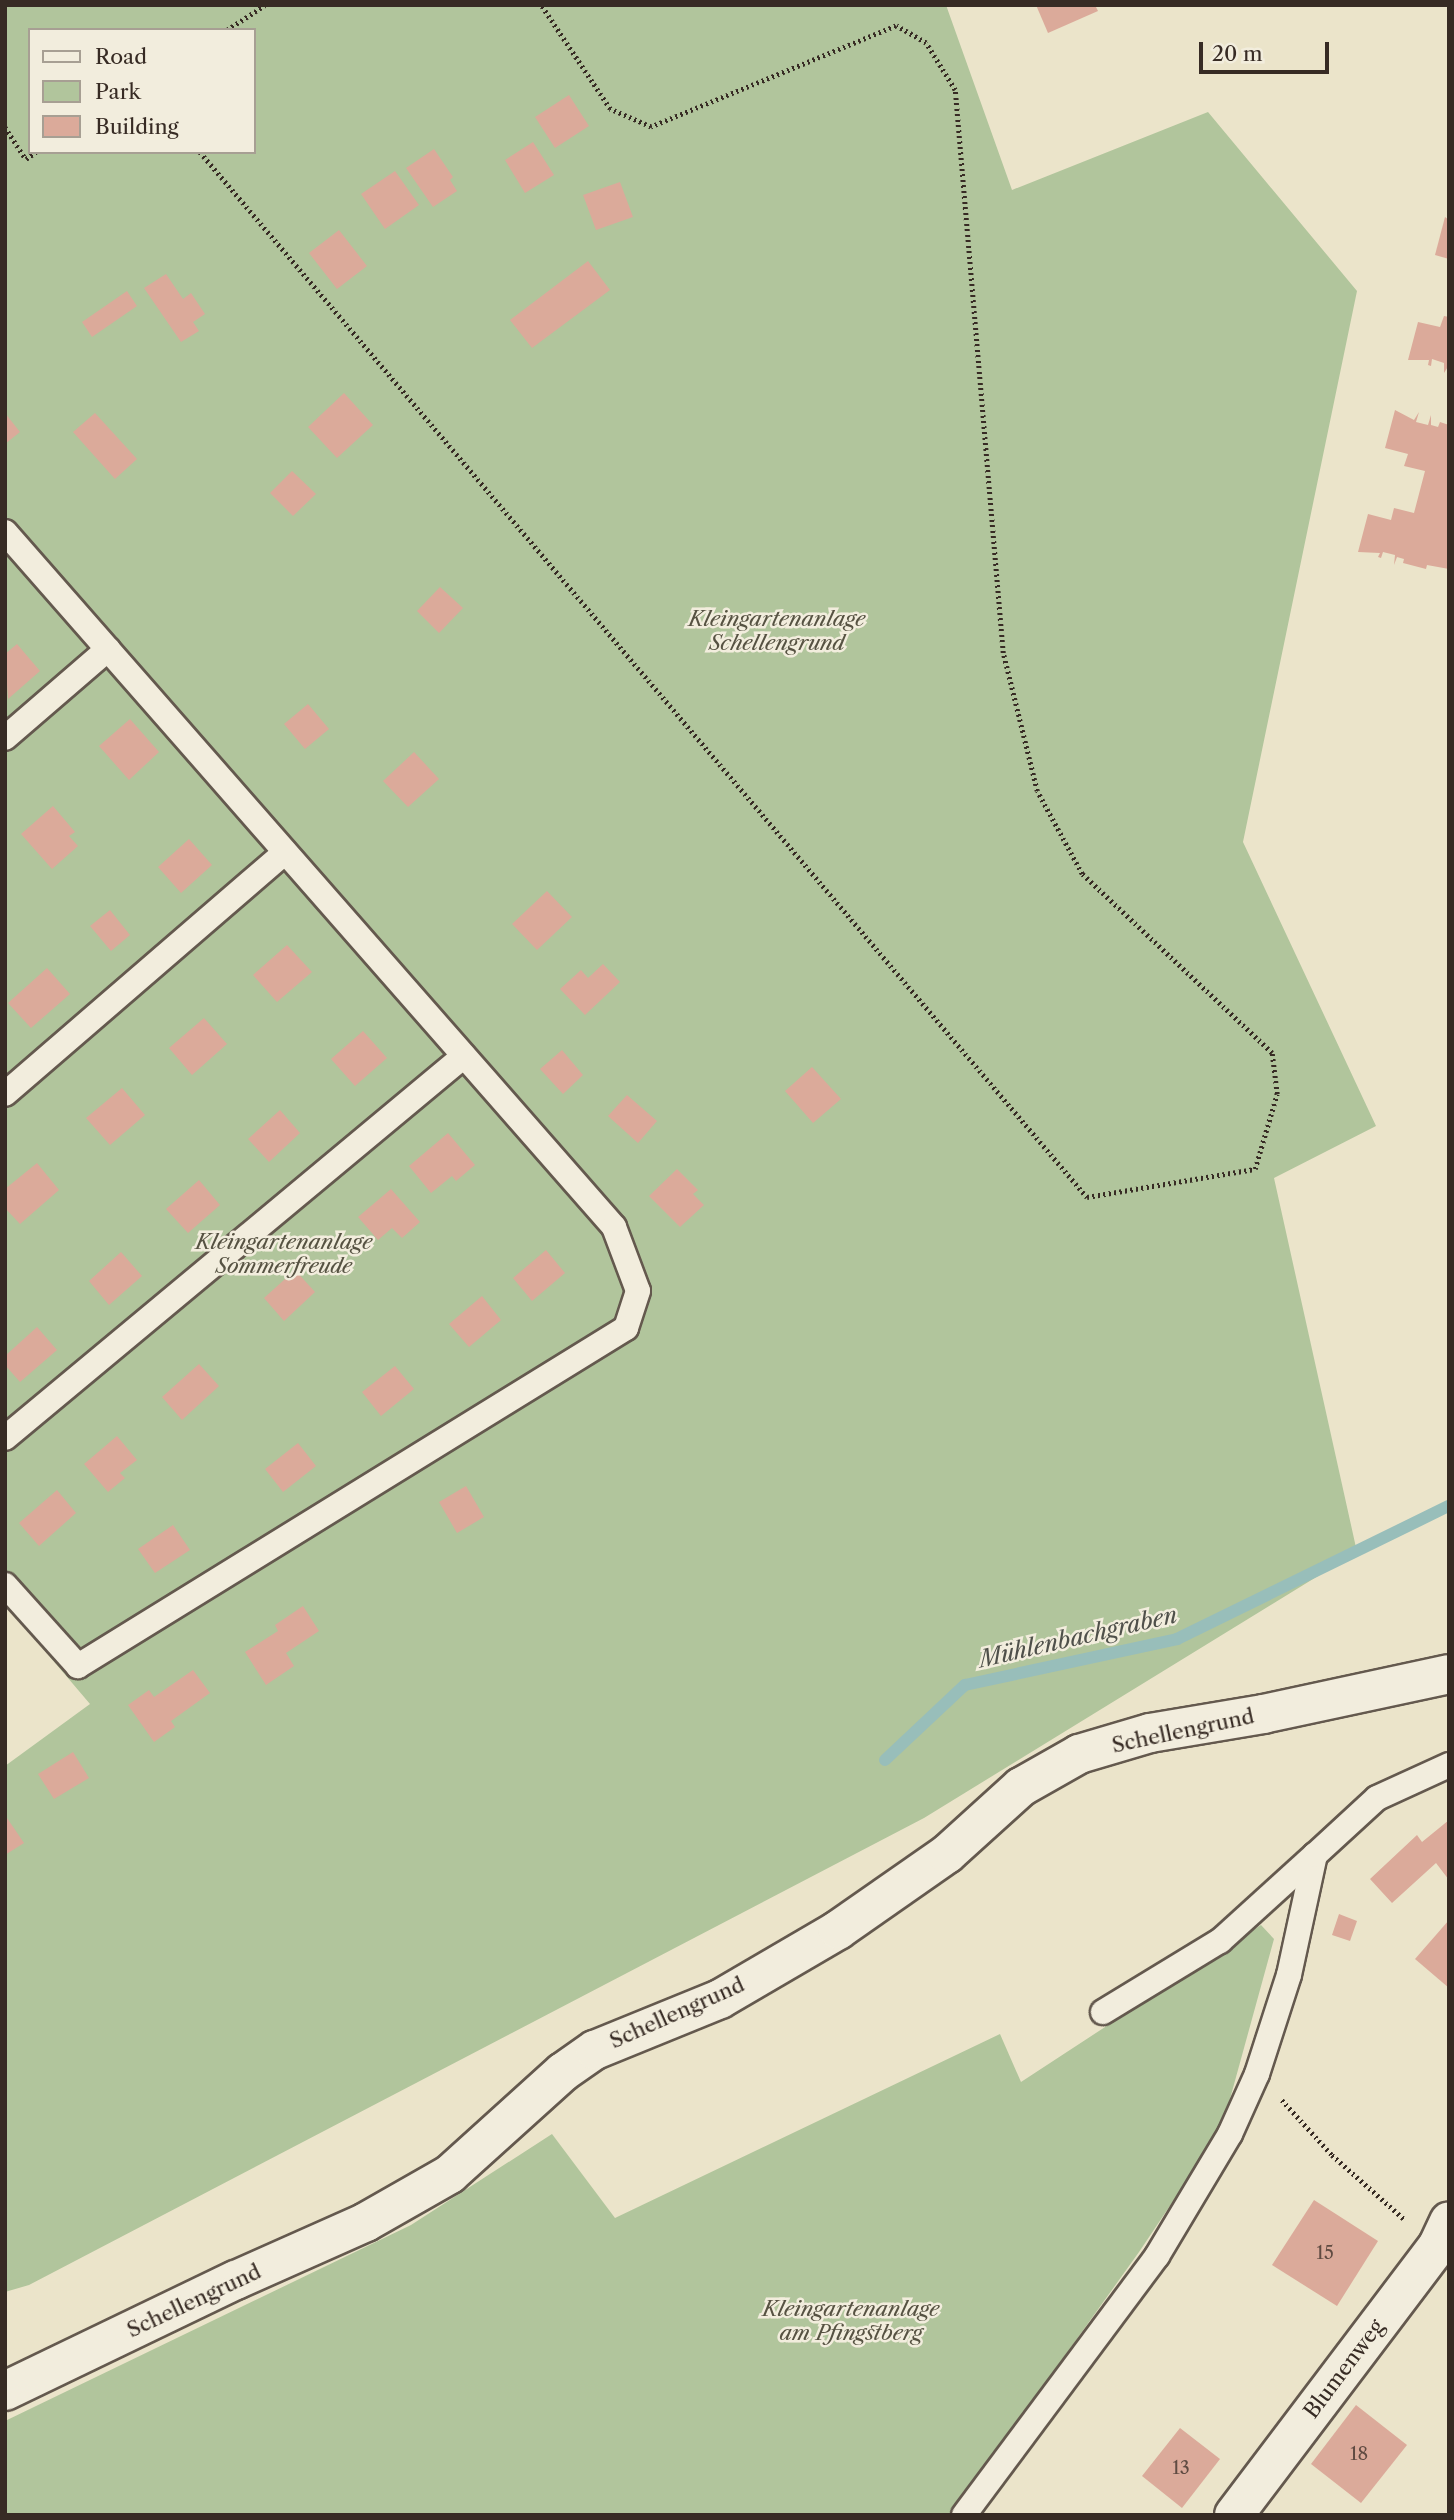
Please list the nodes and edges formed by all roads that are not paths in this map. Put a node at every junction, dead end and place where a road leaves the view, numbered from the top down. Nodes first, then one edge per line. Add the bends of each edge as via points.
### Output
1 (5, 532) edge
2 (108, 649) junction
3 (5, 738) edge
4 (285, 852) junction
5 (464, 1056) junction
6 (5, 1094) edge
7 (5, 1438) edge
8 (5, 1585) edge
9 (1449, 1674) edge
10 (1449, 1765) edge
11 (1315, 1855) junction
12 (1104, 2012) dead end
13 (1443, 2233) edge
14 (5, 2391) edge
15 (964, 2515) edge
16 (1234, 2515) edge

1 - 2 lane
2 - 3 lane
2 - 4 lane
4 - 5 lane
4 - 6 lane
5 - 7 lane
5 - 8 lane via 614,1227 638,1291 626,1328 78,1666
9 - 14 street, Schellengrund via 1150,1733 1079,1754 1021,1787 947,1854 838,1930 720,1998 595,2050 563,2072 450,2174 366,2222
10 - 11 lane via 1377,1798
11 - 12 lane via 1220,1941
11 - 15 lane via 1289,1975 1257,2074 1230,2134 1157,2256
13 - 16 street, Blumenweg

